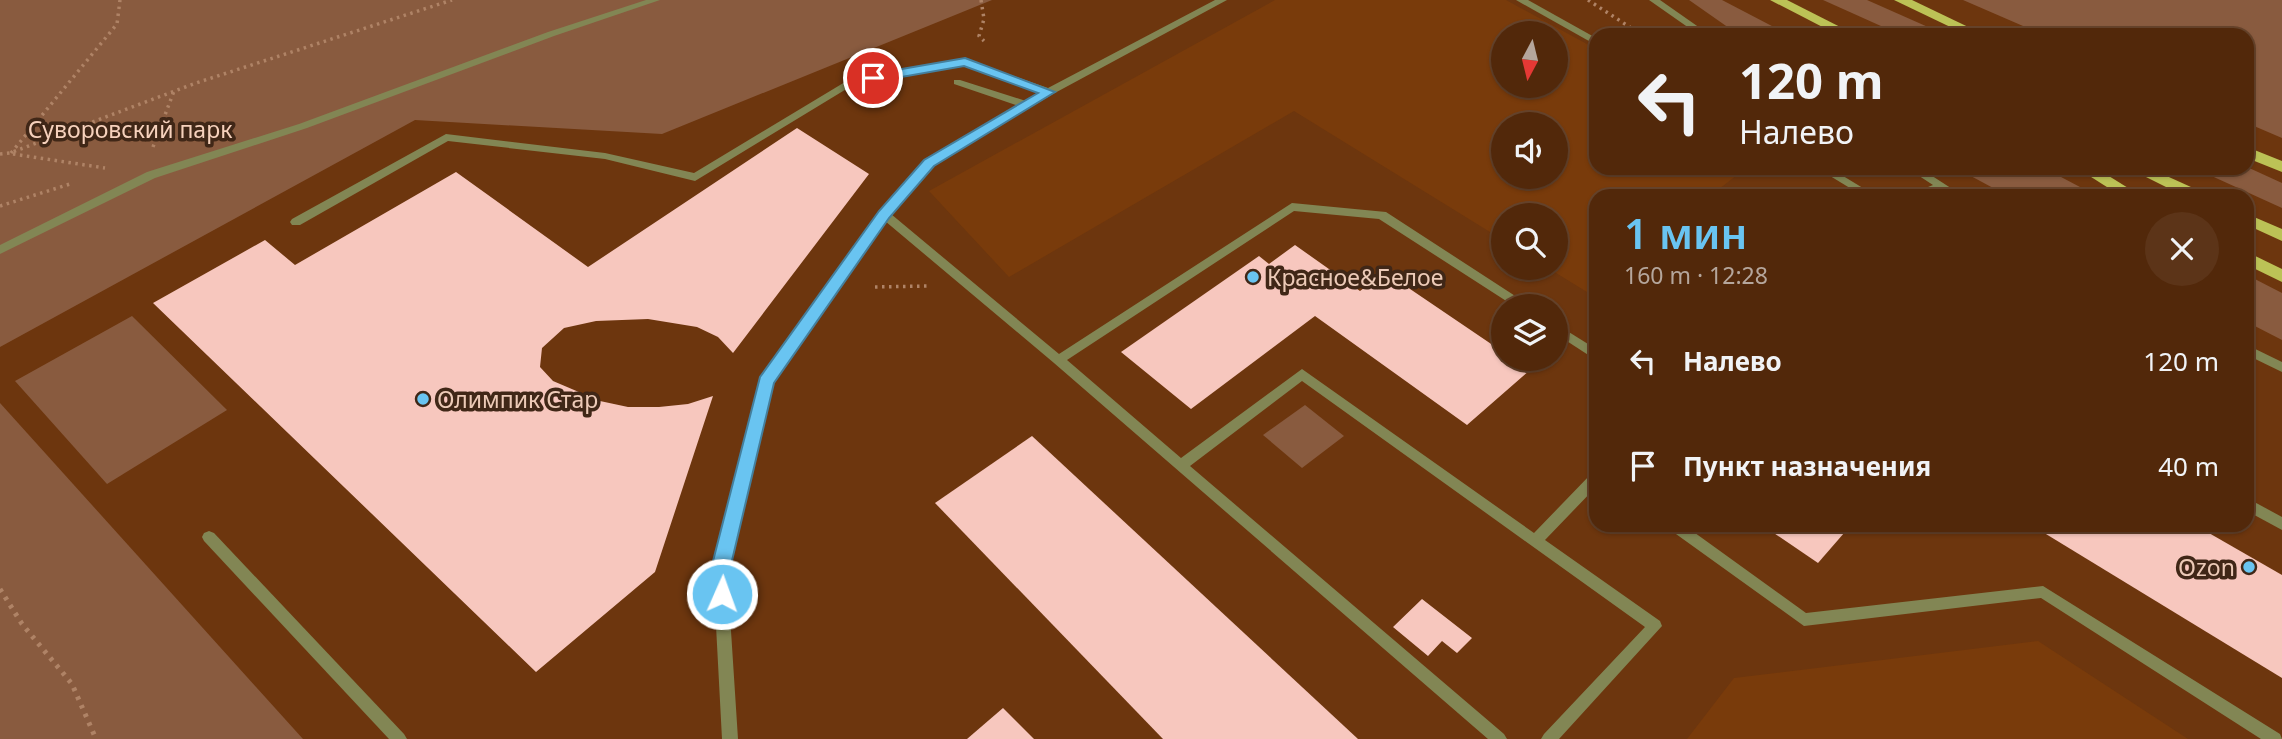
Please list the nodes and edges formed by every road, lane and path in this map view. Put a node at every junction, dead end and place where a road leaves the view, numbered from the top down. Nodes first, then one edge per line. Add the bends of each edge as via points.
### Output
1 (120, 0) edge
2 (437, 0) edge
3 (453, 0) edge
4 (655, 0) edge
5 (1222, 0) edge
6 (1521, 0) edge
7 (1588, 0) edge
8 (1654, 0) edge
9 (1777, 0) edge
10 (1901, 0) edge
11 (422, 10) junction
12 (1631, 28) edge
13 (1695, 28) edge
14 (1835, 28) edge
15 (1963, 28) edge
16 (1589, 38) edge
17 (957, 82) dead end
18 (174, 91) junction
19 (1049, 92) junction
20 (1027, 105) junction
21 (10, 153) junction
22 (0, 154) edge
23 (2254, 155) edge
24 (2282, 167) edge
25 (147, 174) junction
26 (1834, 175) edge
27 (1923, 175) edge
28 (2097, 175) edge
29 (2151, 175) edge
30 (1941, 186) junction
31 (1859, 189) edge
32 (1934, 189) edge
33 (1946, 189) edge
34 (2121, 189) edge
35 (2182, 189) edge
36 (884, 214) junction
37 (296, 222) dead end
38 (2254, 222) edge
39 (2282, 235) edge
40 (0, 250) edge
41 (2254, 262) edge
42 (2282, 276) edge
43 (970, 285) junction
44 (875, 287) dead end
45 (1504, 294) edge
46 (1568, 336) edge
47 (1589, 350) edge
48 (2254, 353) edge
49 (1058, 360) junction
50 (2282, 367) edge
51 (1180, 466) junction
52 (1589, 485) edge
53 (2254, 508) edge
54 (2282, 524) edge
55 (1684, 532) edge
56 (209, 537) dead end
57 (1535, 541) junction
58 (0, 589) edge
59 (96, 739) edge
60 (399, 739) edge
61 (730, 739) edge
62 (1499, 739) edge
63 (1549, 739) edge
64 (2275, 739) edge

1 - 21 path via 117,24
2 - 11 path
3 - 11 path
4 - 25 street via 303,126
5 - 19 street
6 - 16 street
7 - 12 path
8 - 13 street
9 - 14 main road
10 - 15 main road
11 - 18 path
17 - 20 street
18 - 21 path
18 - 25 path
19 - 20 street
19 - 37 street via 965,62 850,82 695,177 605,156 446,137
20 - 36 street via 929,163
21 - 22 path
21 - 25 path
23 - 24 main road
25 - 40 street
26 - 31 street
27 - 30 street
28 - 34 main road
29 - 35 main road
30 - 32 street
30 - 33 street
36 - 43 street
36 - 61 street via 766,382 720,569
38 - 39 main road
41 - 42 main road
43 - 44 path
43 - 49 street
45 - 49 street via 1382,215 1292,207
46 - 47 street
48 - 50 street
49 - 51 street
51 - 57 street via 1302,374
51 - 62 street
52 - 57 street
53 - 54 street
55 - 64 street via 1804,620 2043,592
56 - 60 street
57 - 63 street via 1655,625
58 - 59 path via 22,624 72,684

